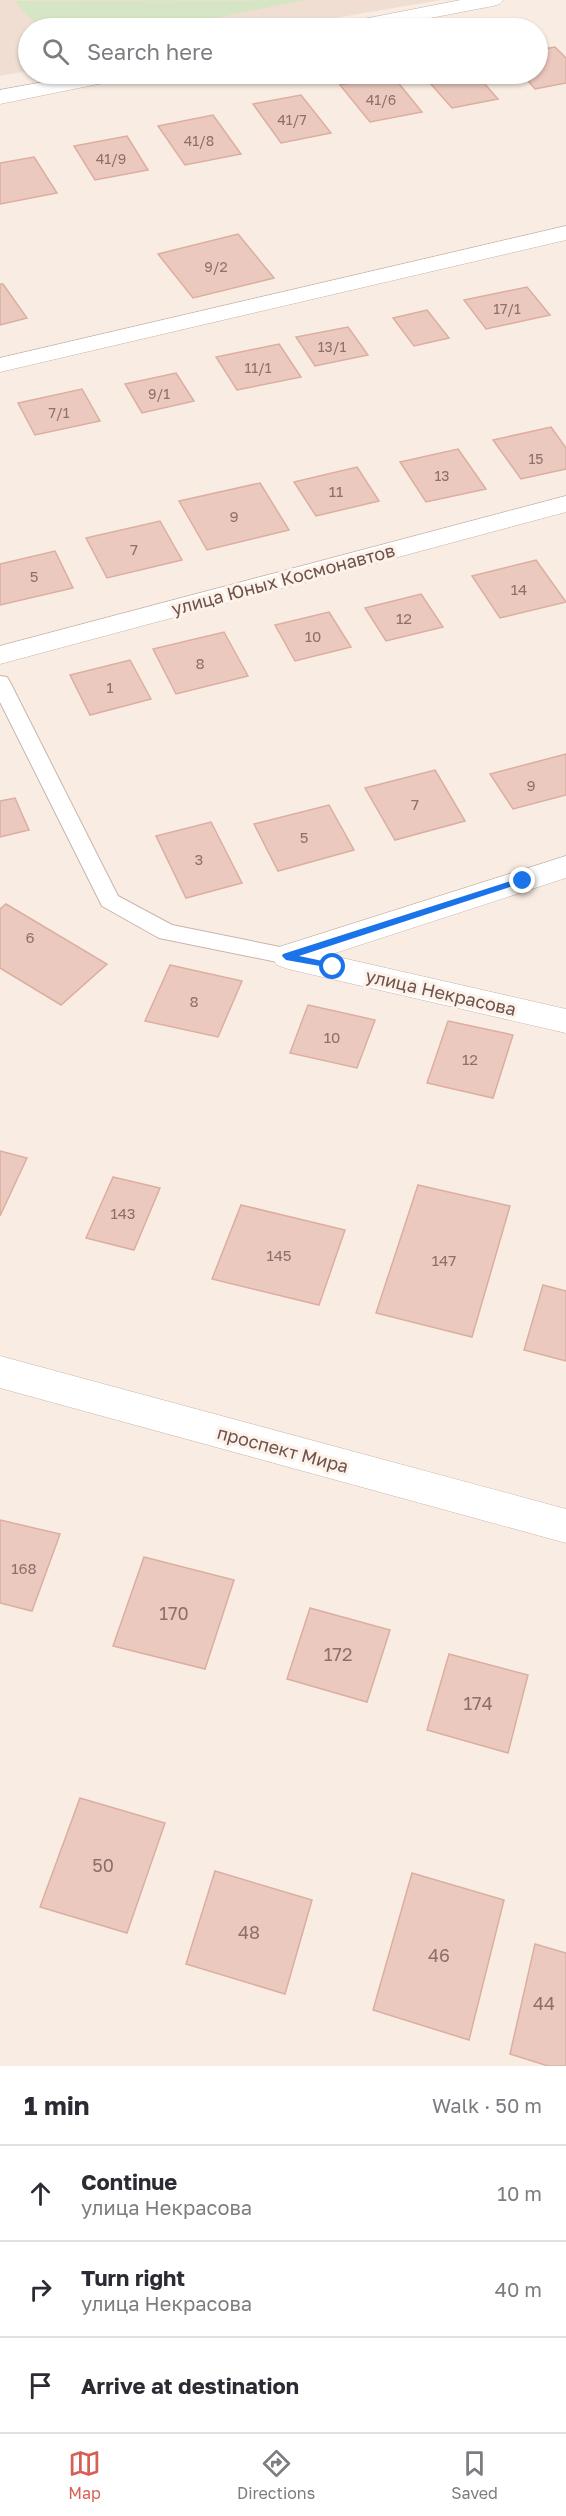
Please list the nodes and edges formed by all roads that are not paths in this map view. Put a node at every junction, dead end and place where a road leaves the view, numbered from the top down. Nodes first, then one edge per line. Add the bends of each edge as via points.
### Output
1 (493, 0) edge
2 (400, 18) edge
3 (67, 84) edge
4 (0, 97) edge
5 (566, 232) edge
6 (0, 365) edge
7 (566, 504) edge
8 (0, 655) edge
9 (0, 682) edge
10 (566, 867) edge
11 (286, 956) junction
12 (566, 1021) edge
13 (0, 1372) edge
14 (566, 1526) edge

1 - 2 street
3 - 4 street
5 - 6 street
7 - 8 street, улица Юных Космонавтов
9 - 11 lane via 110,901 167,932
10 - 11 street
11 - 12 street, улица Некрасова
13 - 14 street, проспект Мира

